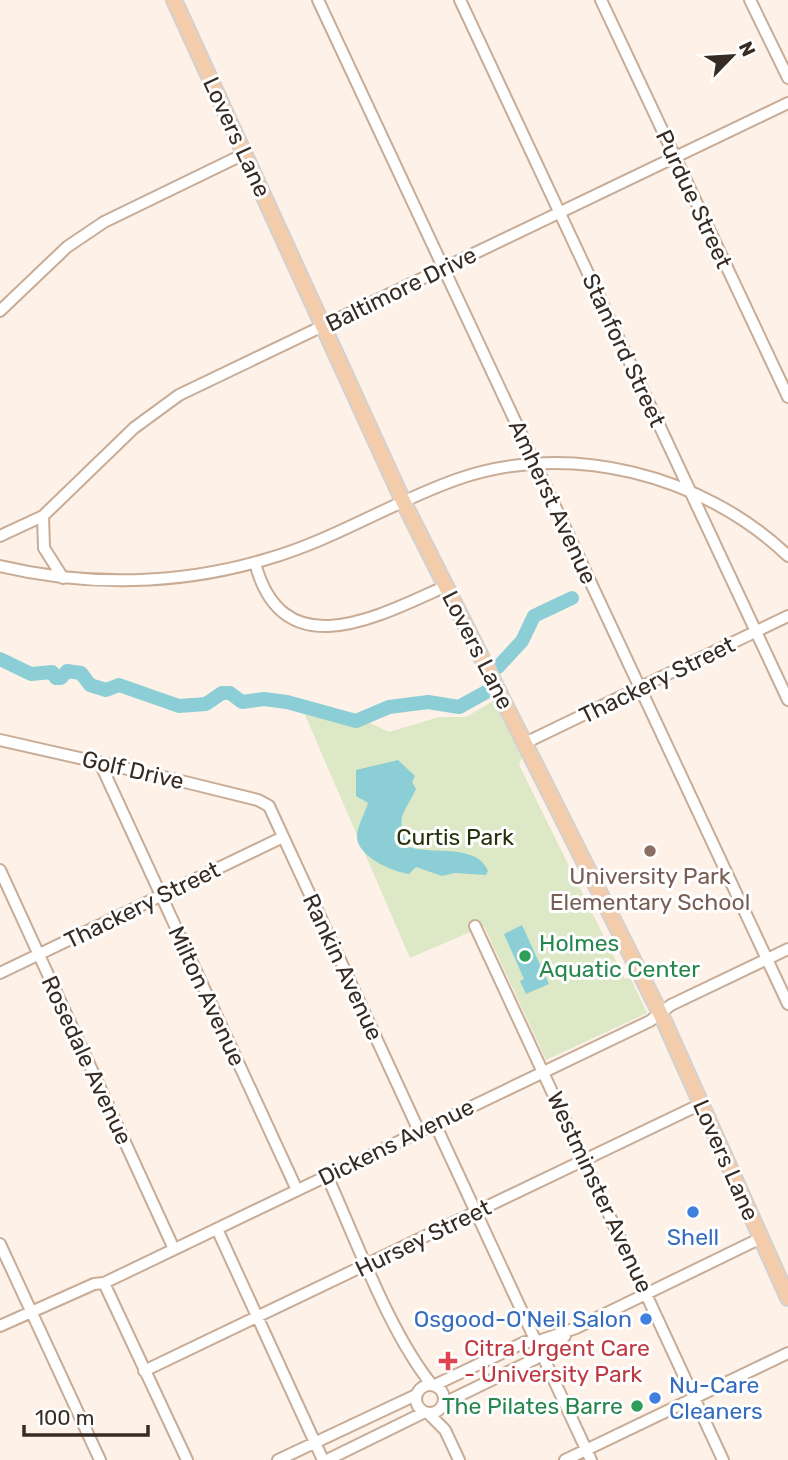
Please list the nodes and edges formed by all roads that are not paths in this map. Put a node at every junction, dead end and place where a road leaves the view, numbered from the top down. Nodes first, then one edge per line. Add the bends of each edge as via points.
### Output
1 (174, 0) edge
2 (318, 0) edge
3 (460, 0) edge
4 (601, 0) edge
5 (750, 0) edge
6 (788, 78) edge
7 (788, 103) edge
8 (244, 153) junction
9 (674, 158) junction
10 (559, 213) junction
11 (443, 269) junction
12 (0, 311) edge
13 (324, 326) junction
14 (788, 397) edge
15 (536, 465) junction
16 (690, 491) junction
17 (404, 501) junction
18 (43, 516) junction
19 (0, 536) edge
20 (788, 556) edge
21 (254, 563) junction
22 (0, 566) edge
23 (63, 578) junction
24 (446, 586) junction
25 (788, 616) edge
26 (756, 632) junction
27 (640, 688) junction
28 (788, 700) edge
29 (0, 740) edge
30 (525, 743) junction
31 (100, 763) junction
32 (265, 803) joint
33 (284, 837) junction
34 (0, 870) edge
35 (161, 896) junction
36 (475, 926) dead end
37 (788, 949) edge
38 (39, 955) junction
39 (767, 958) junction
40 (0, 973) edge
41 (788, 1004) edge
42 (660, 1013) junction
43 (543, 1072) junction
44 (701, 1104) junction
45 (435, 1124) junction
46 (419, 1131) junction
47 (585, 1160) junction
48 (327, 1176) junction
49 (297, 1190) junction
50 (476, 1212) junction
51 (217, 1229) junction
52 (761, 1238) junction
53 (0, 1244) edge
54 (174, 1249) junction
55 (368, 1264) junction
56 (104, 1283) junction
57 (648, 1294) junction
58 (788, 1298) edge
59 (31, 1312) junction
60 (258, 1316) junction
61 (0, 1326) edge
62 (538, 1347) junction
63 (788, 1353) edge
64 (417, 1366) junction
65 (144, 1371) junction
66 (433, 1385) junction
67 (417, 1393) junction
68 (695, 1397) junction
69 (443, 1404) junction
70 (427, 1412) junction
71 (445, 1430) junction
72 (315, 1442) junction
73 (589, 1455) edge
74 (100, 1460) edge
75 (187, 1460) edge
76 (278, 1460) edge
77 (325, 1460) edge
78 (459, 1460) edge
79 (565, 1460) edge
80 (723, 1460) edge

1 - 8 main road, Lovers Lane
2 - 11 street, Amherst Avenue
3 - 10 street, Stanford Street
4 - 9 street, Purdue Street
5 - 6 street
7 - 9 street, Baltimore Drive
8 - 12 street via 104,222 67,247
8 - 13 main road, Lovers Lane
9 - 10 street, Baltimore Drive
9 - 14 street, Purdue Street
10 - 11 street, Baltimore Drive
10 - 16 street, Stanford Street
11 - 13 street, Baltimore Drive
11 - 15 street, Amherst Avenue
13 - 17 main road, Lovers Lane
13 - 18 street, Baltimore Drive via 205,381 156,411
15 - 16 street via 608,468
15 - 17 street via 470,475
15 - 27 street, Amherst Avenue
16 - 20 street via 745,523
16 - 26 street, Stanford Street
17 - 21 street via 313,544
17 - 24 main road, Lovers Lane
18 - 19 street, Baltimore Drive
18 - 23 street via 44,548
21 - 23 street via 153,580
21 - 24 street via 273,606 310,627 334,626 372,615
22 - 23 street
24 - 30 main road, Lovers Lane
25 - 26 street, Thackery Street
26 - 27 street, Thackery Street
26 - 28 street, Stanford Street
27 - 30 street, Thackery Street
27 - 39 street, Amherst Avenue
29 - 31 street, Golf Drive
30 - 42 main road, Lovers Lane
31 - 32 street, Golf Drive
31 - 35 street, Milton Avenue
32 - 33 street, Rankin Avenue
33 - 35 street, Thackery Street
33 - 46 street, Rankin Avenue
34 - 38 street, Rosedale Avenue
35 - 38 street, Thackery Street
35 - 49 street, Milton Avenue
36 - 43 street, Westminster Avenue
37 - 39 street, Dickens Avenue
38 - 40 street, Thackery Street
38 - 54 street, Rosedale Avenue
39 - 41 street, Amherst Avenue
39 - 42 street, Dickens Avenue
42 - 43 street, Dickens Avenue
42 - 44 main road, Lovers Lane
43 - 45 street, Dickens Avenue
43 - 47 street, Westminster Avenue
44 - 47 street, Hursey Street
44 - 52 main road, Lovers Lane
45 - 46 street, Dickens Avenue
45 - 50 street
46 - 48 street, Dickens Avenue
47 - 50 street, Hursey Street
47 - 57 street, Westminster Avenue
48 - 49 street, Dickens Avenue
48 - 55 street
49 - 51 street, Dickens Avenue
50 - 55 street, Hursey Street
50 - 62 street
51 - 54 street, Dickens Avenue
51 - 60 street
52 - 57 street
52 - 58 main road, Lovers Lane
53 - 59 street
54 - 56 street, Dickens Avenue
55 - 60 street, Hursey Street
55 - 64 street
56 - 59 street, Dickens Avenue
56 - 65 street
57 - 62 street
57 - 68 street, Westminster Avenue
59 - 61 street, Dickens Avenue
59 - 74 street
60 - 65 street, Hursey Street
60 - 72 street
62 - 66 street via 525,1342
62 - 69 street via 531,1361
62 - 73 street
63 - 68 street
64 - 66 street
64 - 67 street
65 - 75 street
66 - 67 street
66 - 69 street via 443,1392
67 - 70 street via 417,1405
67 - 72 street
68 - 73 street
68 - 80 street, Westminster Avenue
69 - 70 street
69 - 71 street
70 - 71 street
70 - 77 street
71 - 78 street
72 - 76 street
72 - 77 street
73 - 79 street

